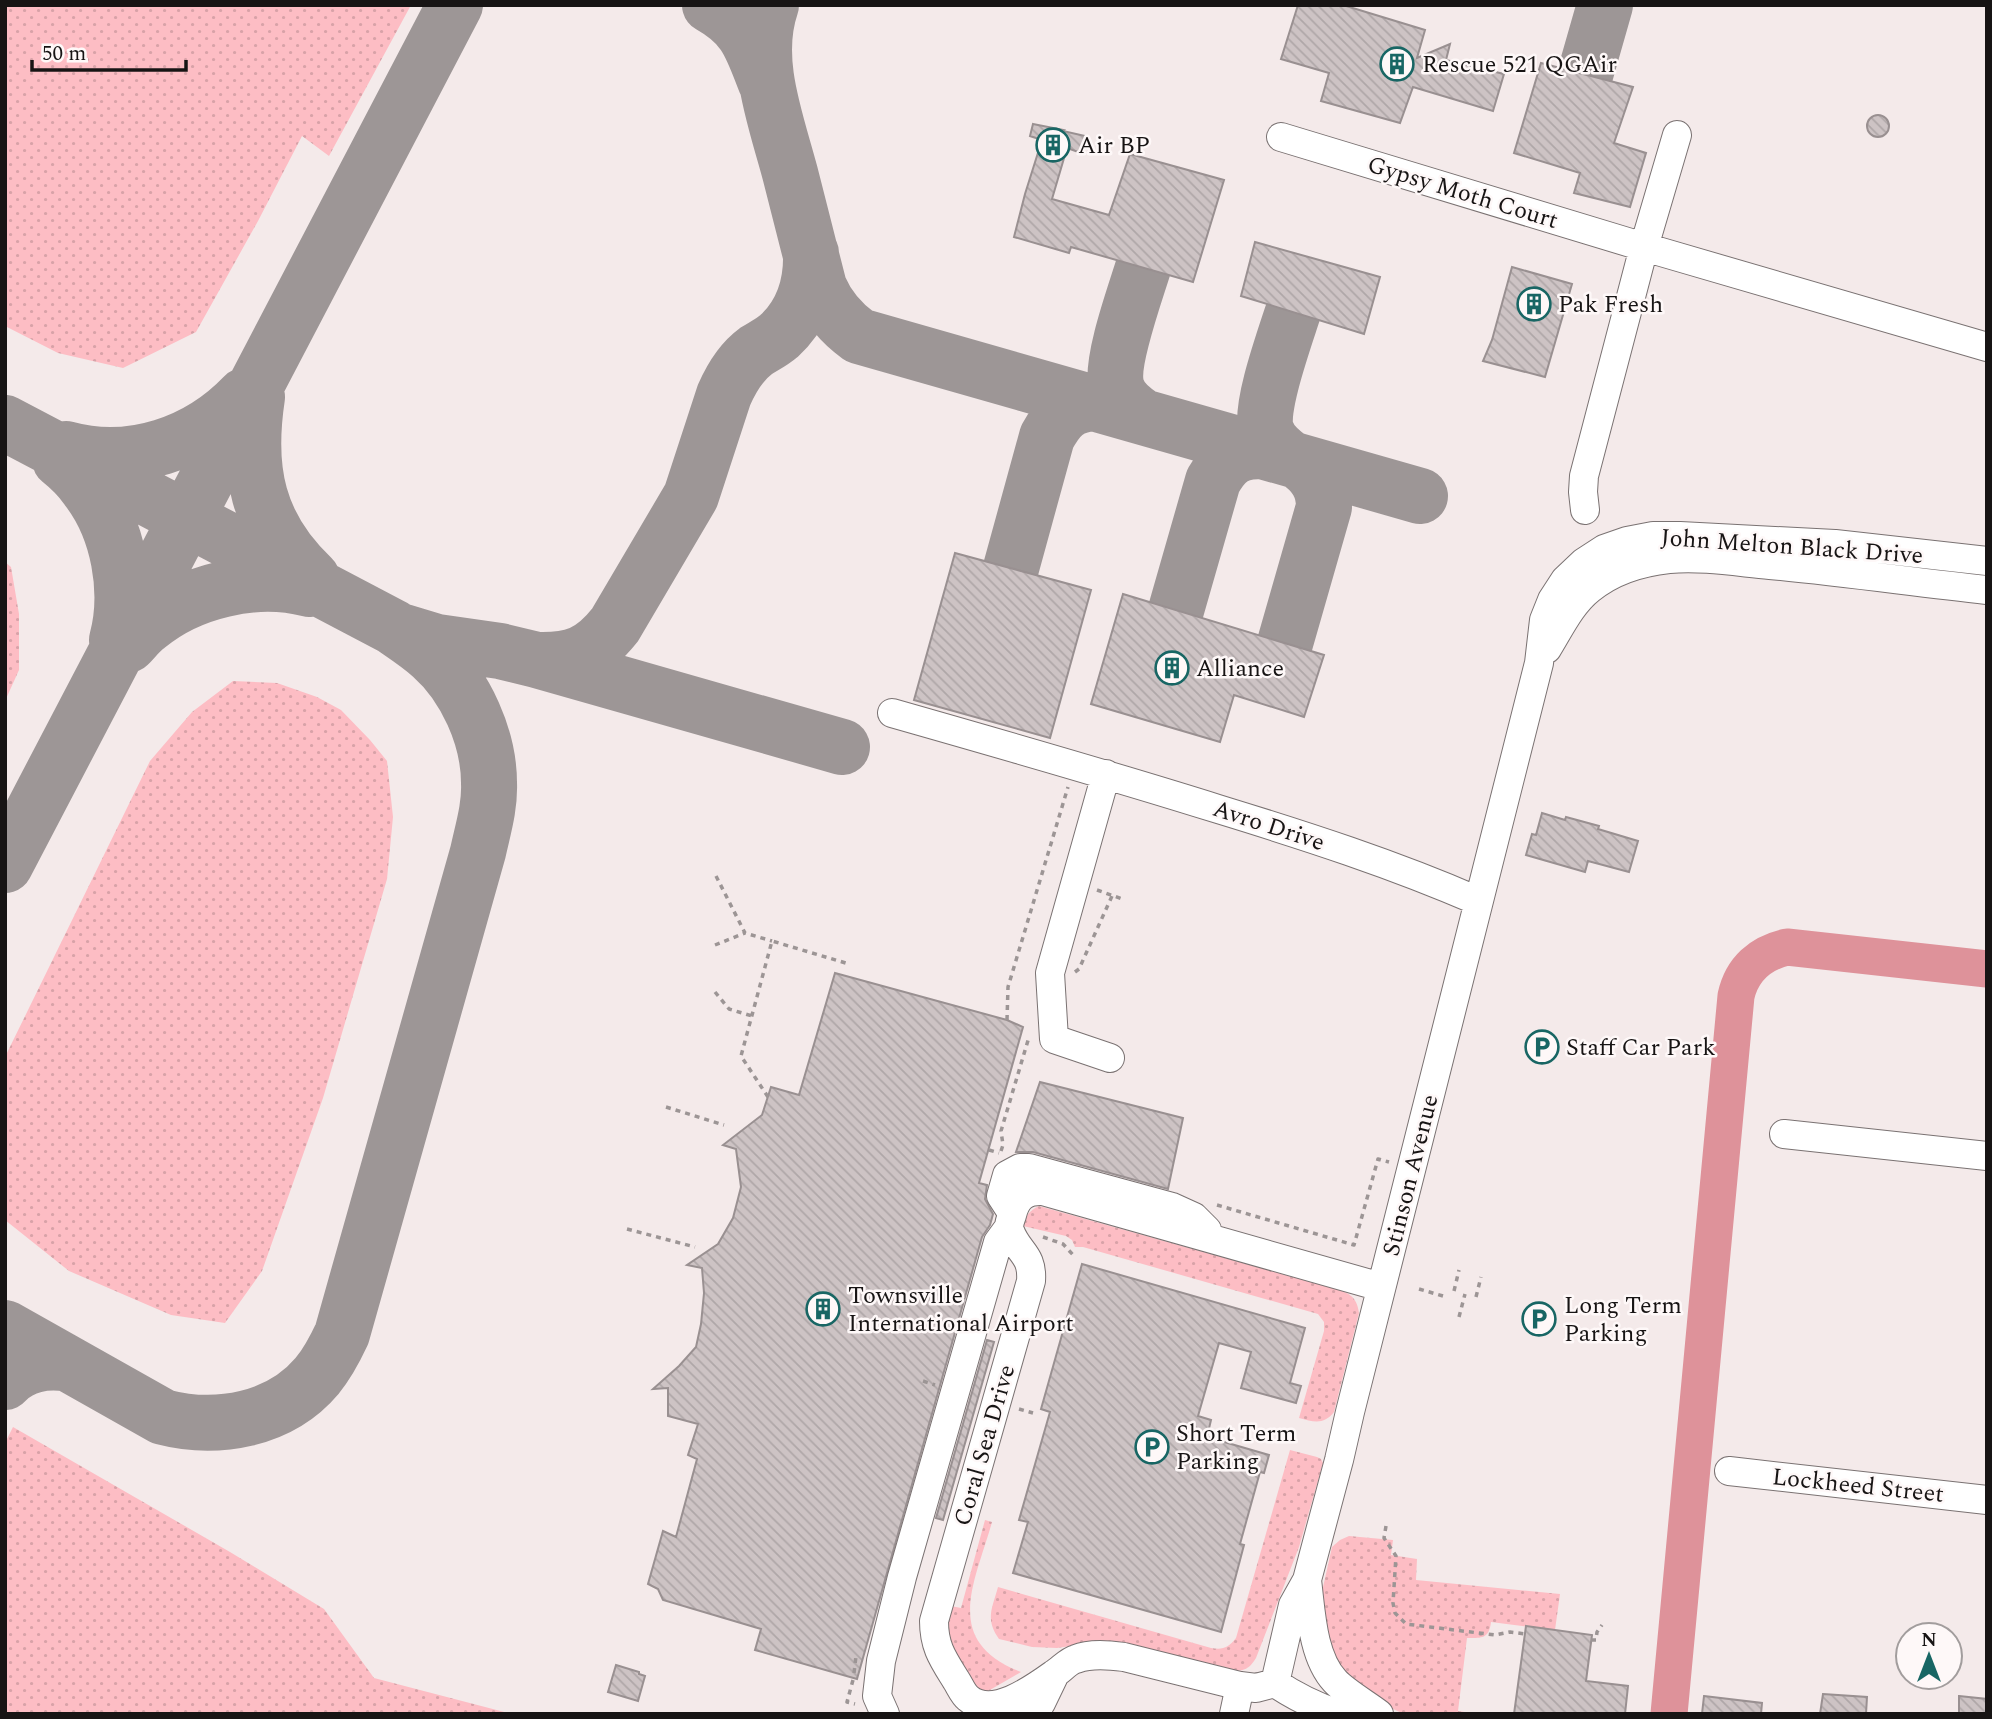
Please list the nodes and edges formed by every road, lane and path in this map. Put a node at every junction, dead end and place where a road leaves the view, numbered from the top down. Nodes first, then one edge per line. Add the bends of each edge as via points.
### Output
1 (1677, 135) dead end
2 (1281, 137) dead end
3 (1644, 247) junction
4 (1987, 347) edge
5 (1585, 510) dead end
6 (1987, 561) edge
7 (1987, 590) edge
8 (1539, 663) junction
9 (892, 713) dead end
10 (1062, 772) junction
11 (1106, 774) junction
12 (716, 876) dead end
13 (1478, 901) junction
14 (745, 933) junction
15 (772, 941) junction
16 (715, 945) dead end
17 (849, 964) dead end
18 (715, 992) dead end
19 (752, 1016) junction
20 (1007, 1020) dead end
21 (1110, 1058) dead end
22 (768, 1097) dead end
23 (666, 1107) dead end
24 (724, 1125) dead end
25 (1784, 1134) dead end
26 (989, 1150) dead end
27 (1001, 1154) dead end
28 (1987, 1156) edge
29 (1411, 1168) junction
30 (1210, 1203) dead end
31 (1010, 1220) junction
32 (627, 1229) dead end
33 (695, 1248) dead end
34 (1459, 1270) dead end
35 (1481, 1277) dead end
36 (1381, 1287) junction
37 (1419, 1289) dead end
38 (1454, 1291) dead end
39 (1465, 1294) dead end
40 (1443, 1296) dead end
41 (1476, 1297) dead end
42 (1459, 1317) dead end
43 (1729, 1471) dead end
44 (1987, 1500) edge
45 (1386, 1526) dead end
46 (1307, 1580) junction
47 (1602, 1625) dead end
48 (1525, 1634) dead end
49 (1591, 1640) dead end
50 (1055, 1674) junction
51 (1275, 1683) junction
52 (1240, 1686) junction
53 (878, 1708) edge
54 (1039, 1710) edge
55 (1234, 1714) edge
56 (1338, 1714) edge
57 (1379, 1714) edge

1 - 3 street
2 - 3 street, Gypsy Moth Court
3 - 4 street, Gypsy Moth Court
3 - 5 street via 1584,475
6 - 8 street, John Melton Black Drive via 1835,544 1680,536 1627,541 1604,549 1565,580 1544,620
7 - 8 street, John Melton Black Drive via 1707,559 1639,564 1591,588 1573,605
8 - 13 street, Stinson Avenue
9 - 10 street, Avro Drive
10 - 11 street, Avro Drive
10 - 20 path via 1008,987
11 - 13 street, Avro Drive via 1383,862
11 - 21 street via 1050,973 1054,1039
12 - 14 path
13 - 29 street, Stinson Avenue
14 - 15 path
14 - 16 path
15 - 17 path
15 - 19 path
18 - 19 path via 729,1009
19 - 22 path via 741,1056
23 - 24 path
25 - 28 street
26 - 27 path
29 - 30 path via 1378,1159 1354,1245
29 - 36 street, Stinson Avenue
31 - 36 street via 1015,1205 1027,1192 1043,1191
31 - 50 street, Coral Sea Drive via 1015,1242 1030,1264 1031,1281 934,1631 939,1653 967,1698 978,1705 1005,1704
31 - 53 street via 999,1242 902,1577 881,1661
32 - 33 path
34 - 38 path
35 - 41 path
36 - 46 street, Stinson Avenue
37 - 40 path
39 - 42 path
43 - 44 street, Lockheed Street
45 - 48 path via 1384,1538 1396,1556 1395,1613 1406,1624 1495,1635
46 - 51 street, Stinson Avenue via 1293,1605
46 - 57 street via 1313,1629 1324,1663 1334,1681
47 - 49 path via 1596,1640
50 - 52 street, Coral Sea Drive via 1075,1659 1105,1654
50 - 54 street
51 - 52 street, Coral Sea Drive
51 - 56 street via 1297,1698
52 - 55 street

